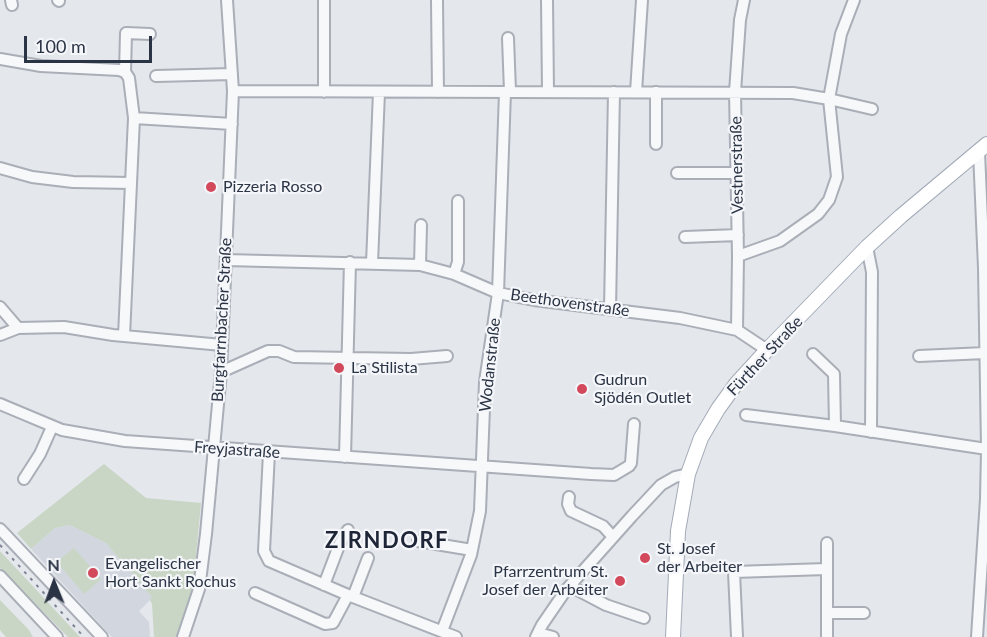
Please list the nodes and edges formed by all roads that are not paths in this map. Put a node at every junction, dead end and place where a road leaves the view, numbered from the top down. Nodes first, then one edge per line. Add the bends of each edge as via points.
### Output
1 (227, 0) edge
2 (324, 0) edge
3 (437, 0) edge
4 (547, 0) edge
5 (642, 0) edge
6 (744, 0) edge
7 (854, 0) edge
8 (150, 34) dead end
9 (508, 38) dead end
10 (0, 59) edge
11 (125, 72) junction
12 (232, 74) junction
13 (156, 76) dead end
14 (548, 91) junction
15 (232, 92) junction
16 (324, 92) junction
17 (379, 92) junction
18 (438, 92) junction
19 (507, 92) junction
20 (614, 92) junction
21 (636, 92) junction
22 (656, 92) junction
23 (735, 92) junction
24 (829, 99) junction
25 (872, 110) dead end
26 (134, 118) junction
27 (232, 124) junction
28 (656, 144) dead end
29 (983, 148) edge
30 (0, 168) edge
31 (677, 173) dead end
32 (737, 173) junction
33 (131, 183) junction
34 (458, 201) dead end
35 (421, 225) dead end
36 (738, 235) junction
37 (685, 237) dead end
38 (867, 248) junction
39 (738, 256) junction
40 (226, 260) junction
41 (350, 262) junction
42 (372, 263) junction
43 (420, 265) junction
44 (986, 268) edge
45 (454, 274) junction
46 (498, 293) junction
47 (0, 307) edge
48 (610, 309) junction
49 (18, 328) junction
50 (737, 330) junction
51 (0, 335) edge
52 (124, 336) junction
53 (222, 345) junction
54 (767, 350) junction
55 (985, 353) junction
56 (813, 354) dead end
57 (447, 356) dead end
58 (919, 356) dead end
59 (347, 358) junction
60 (221, 372) junction
61 (0, 404) edge
62 (746, 415) dead end
63 (634, 424) dead end
64 (835, 426) junction
65 (52, 427) junction
66 (871, 432) junction
67 (214, 449) junction
68 (987, 449) edge
69 (268, 453) junction
70 (345, 457) junction
71 (481, 466) junction
72 (688, 474) junction
73 (24, 479) dead end
74 (569, 497) dead end
75 (0, 529) edge
76 (348, 530) dead end
77 (613, 537) junction
78 (418, 541) dead end
79 (827, 543) dead end
80 (472, 550) junction
81 (368, 558) dead end
82 (826, 569) junction
83 (0, 576) edge
84 (324, 585) junction
85 (570, 586) junction
86 (255, 593) dead end
87 (351, 596) junction
88 (827, 613) junction
89 (864, 613) dead end
90 (644, 618) dead end
91 (982, 619) edge
92 (442, 631) junction
93 (537, 635) edge
94 (57, 637) edge
95 (102, 637) edge
96 (183, 637) edge
97 (456, 637) edge
98 (553, 637) edge
99 (673, 637) edge
100 (737, 637) edge
101 (827, 637) edge
102 (977, 637) edge

1 - 12 street, Burgfarrnbacher Straße
2 - 16 street
3 - 18 street
4 - 14 street
5 - 21 street
6 - 23 street, Vestnerstraße
7 - 24 street via 841,34
8 - 11 street via 126,33
9 - 19 street, Wodanstraße
10 - 11 street
11 - 26 street via 132,88
12 - 13 street
12 - 15 street, Burgfarrnbacher Straße
14 - 19 street
14 - 20 street
15 - 16 street
15 - 27 street, Burgfarrnbacher Straße
16 - 17 street
17 - 18 street
17 - 42 street
18 - 19 street
19 - 46 street, Wodanstraße
20 - 21 street
20 - 48 street
21 - 22 street
22 - 23 street
22 - 28 street
23 - 24 street via 793,93
23 - 32 street, Vestnerstraße
24 - 25 street
24 - 39 street via 837,177 829,200 818,214 780,241
26 - 27 street
26 - 33 street
27 - 40 street, Burgfarrnbacher Straße
29 - 38 main road, Fürther Straße
29 - 44 street
30 - 33 street via 73,182
31 - 32 street
32 - 36 street, Vestnerstraße
33 - 52 street
34 - 45 street via 458,262
35 - 43 street
36 - 37 street
36 - 39 street, Vestnerstraße
38 - 54 main road, Fürther Straße
38 - 66 street via 872,272
39 - 50 street, Vestnerstraße
40 - 41 street, Beethovenstraße
40 - 53 street, Burgfarrnbacher Straße
41 - 42 street, Beethovenstraße
41 - 59 street
42 - 43 street, Beethovenstraße
43 - 45 street, Beethovenstraße
44 - 55 street
45 - 46 street, Beethovenstraße
46 - 48 street, Beethovenstraße
46 - 71 street, Wodanstraße via 485,382
47 - 49 street
48 - 50 street, Beethovenstraße
49 - 51 street
49 - 52 street via 64,327
50 - 54 street, Beethovenstraße
52 - 53 street
53 - 60 street, Burgfarrnbacher Straße
54 - 72 main road, Fürther Straße via 718,409 701,438
55 - 58 street
55 - 68 street
56 - 64 street via 834,374
57 - 59 street
59 - 60 street via 294,357 268,351
59 - 70 street
60 - 67 street, Burgfarrnbacher Straße
61 - 65 street, Freyjastraße
62 - 64 street
63 - 71 street, Freyjastraße via 631,463 619,473
64 - 66 street
65 - 67 street, Freyjastraße via 124,441
65 - 73 street
66 - 68 street
67 - 69 street, Freyjastraße
67 - 96 street, Burgfarrnbacher Straße via 199,589
68 - 91 street
69 - 70 street, Freyjastraße
69 - 84 street via 264,551 269,561
70 - 71 street, Freyjastraße
71 - 80 street, Wodanstraße via 480,511
72 - 77 street via 661,485
72 - 99 main road, Fürther Straße via 678,531
74 - 77 street via 571,511 603,526
75 - 95 street
76 - 84 street
77 - 85 street
78 - 80 street
79 - 82 street
80 - 92 street, Wodanstraße
81 - 87 street
82 - 88 street
82 - 100 street via 734,572
83 - 94 street
84 - 87 street
85 - 90 street via 606,605
85 - 93 street
86 - 87 street via 325,624 333,623
87 - 92 street
88 - 89 street
88 - 101 street
91 - 102 street
92 - 97 street
93 - 98 street

